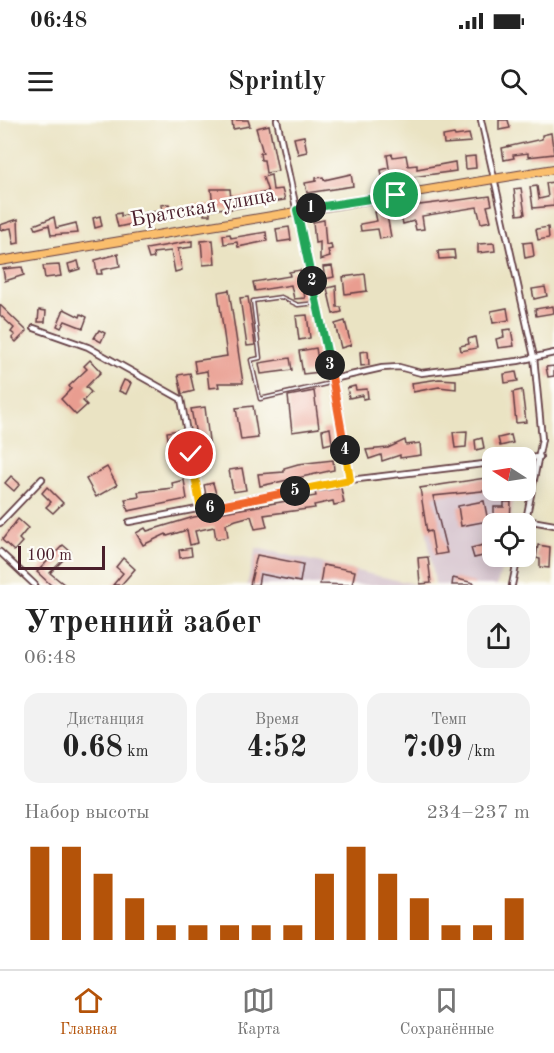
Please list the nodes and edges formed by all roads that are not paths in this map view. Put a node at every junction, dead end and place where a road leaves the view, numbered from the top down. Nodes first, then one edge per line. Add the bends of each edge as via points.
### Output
1 (277, 120) edge
2 (481, 120) edge
3 (554, 169) edge
4 (495, 178) junction
5 (297, 210) junction
6 (0, 261) edge
7 (317, 303) junction
8 (34, 328) dead end
9 (554, 353) edge
10 (534, 357) junction
11 (333, 379) junction
12 (540, 457) junction
13 (536, 458) edge
14 (482, 464) edge
15 (42, 479) dead end
16 (350, 480) junction
17 (201, 510) junction
18 (528, 513) edge
19 (129, 522) dead end
20 (0, 523) edge
21 (536, 523) edge
22 (554, 525) edge
23 (0, 552) edge
24 (516, 567) edge
25 (35, 585) edge
26 (512, 585) edge

1 - 5 street
2 - 4 street
3 - 4 main road, Братская улица
4 - 5 main road, Братская улица
4 - 10 street
5 - 6 main road, Братская улица
5 - 7 street
7 - 11 street
7 - 11 lane via 298,305 281,297 253,301 260,358 252,360 260,399
8 - 17 street via 88,347 181,399
9 - 10 street
10 - 11 street via 421,374 399,367 382,368
10 - 12 street via 542,422
11 - 16 street
12 - 13 street
12 - 18 street
14 - 16 street
15 - 20 street
16 - 17 street
17 - 19 street
21 - 22 street
23 - 25 street
24 - 26 street

